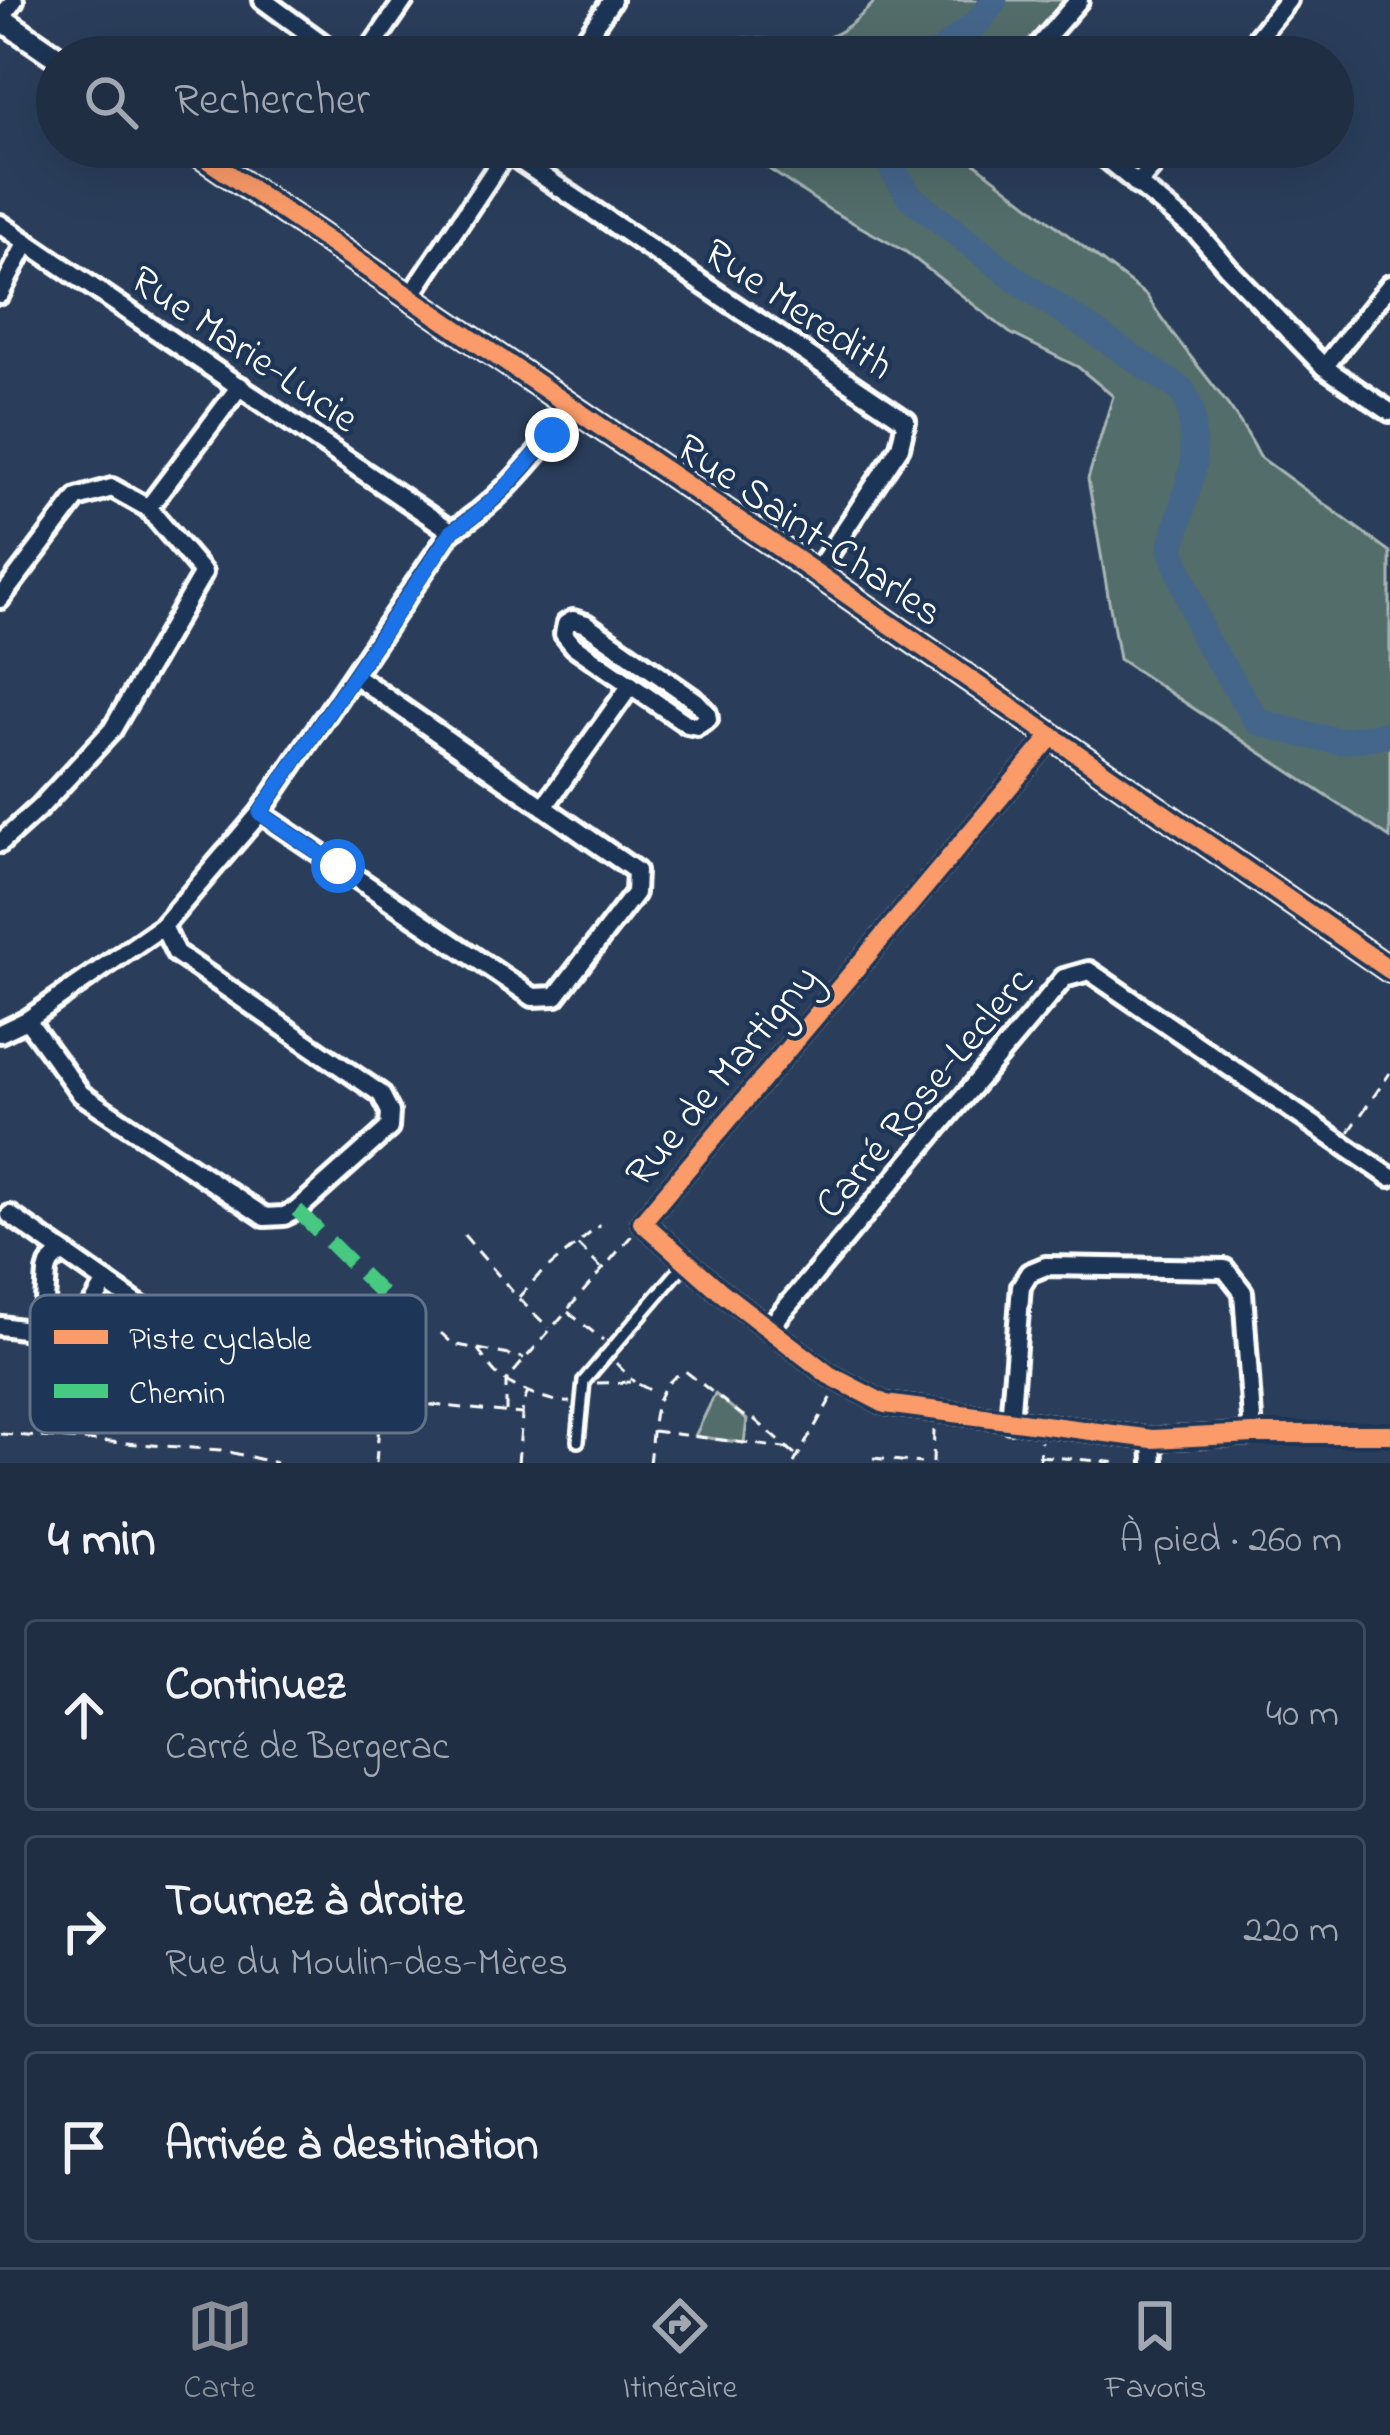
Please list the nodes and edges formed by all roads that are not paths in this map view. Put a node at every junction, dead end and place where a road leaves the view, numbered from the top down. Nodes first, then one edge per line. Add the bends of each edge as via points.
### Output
1 (14, 0) edge
2 (263, 0) edge
3 (404, 0) edge
4 (612, 0) edge
5 (1079, 0) edge
6 (1288, 0) edge
7 (0, 19) edge
8 (312, 36) edge
9 (379, 36) edge
10 (587, 36) edge
11 (1047, 36) edge
12 (1259, 36) edge
13 (36, 43) edge
14 (220, 168) edge
15 (491, 168) edge
16 (531, 168) edge
17 (1117, 168) edge
18 (1151, 168) edge
19 (1137, 185) junction
20 (0, 224) edge
21 (27, 242) junction
22 (1390, 285) edge
23 (0, 294) edge
24 (410, 297) junction
25 (1324, 367) junction
26 (240, 386) junction
27 (573, 410) junction
28 (1390, 412) edge
29 (148, 508) junction
30 (452, 531) junction
31 (816, 573) junction
32 (0, 599) edge
33 (355, 675) junction
34 (631, 685) junction
35 (1051, 737) junction
36 (544, 807) junction
37 (260, 813) junction
38 (0, 843) edge
39 (163, 926) junction
40 (1390, 970) edge
41 (27, 1020) junction
42 (0, 1034) edge
43 (1390, 1177) edge
44 (10, 1215) dead end
45 (62, 1252) junction
46 (687, 1261) junction
47 (106, 1282) junction
48 (47, 1295) edge
49 (97, 1295) edge
50 (125, 1295) edge
51 (0, 1326) edge
52 (769, 1328) junction
53 (30, 1329) edge
54 (1010, 1422) junction
55 (1253, 1434) junction
56 (1390, 1434) edge
57 (1152, 1439) junction
58 (578, 1441) dead end
59 (1153, 1463) edge

1 - 7 street
2 - 8 street
3 - 9 street
4 - 10 street
5 - 11 street
6 - 12 street
7 - 13 street
14 - 24 street, Rue Saint-Charles
15 - 24 street
16 - 31 street, Rue Meredith via 906,421 900,447
17 - 19 street
18 - 19 street
19 - 25 street via 1198,233
20 - 21 street, Rue Marie-Lucie
21 - 23 street
21 - 26 street, Rue Marie-Lucie
22 - 25 street
24 - 27 street, Rue Saint-Charles
25 - 28 street
26 - 29 street
26 - 30 street, Rue Marie-Lucie
27 - 30 street via 509,485
27 - 31 street, Rue Saint-Charles
29 - 32 street via 112,488 77,498
29 - 38 street via 203,573 112,730
30 - 33 street
31 - 35 street, Rue Saint-Charles
33 - 36 street
33 - 37 street
34 - 34 street via 687,724 708,719 696,701 586,624 566,624 567,640
34 - 36 street
35 - 40 street, Rue Saint-Charles
35 - 46 street, Rue de Martigny via 643,1222
36 - 37 street via 636,871 635,893 556,996 533,997
37 - 39 street
39 - 41 street
39 - 41 street via 176,952 381,1094 390,1112 389,1128 297,1210 265,1217 82,1094
41 - 42 street
43 - 52 street, Carré Rose-Leclerc via 1089,971 1064,978
44 - 45 street
45 - 47 street
45 - 48 street via 49,1265
46 - 52 street, Rue de Martigny
46 - 58 lane via 584,1382
47 - 49 street
47 - 50 street
51 - 53 street
52 - 54 street, Rue de Martigny via 885,1404
54 - 55 street via 1021,1286 1029,1273 1046,1266 1225,1269 1243,1292
54 - 57 street, Rue de Martigny
55 - 56 street, Rue de Martigny
55 - 57 street, Rue de Martigny
57 - 59 street

